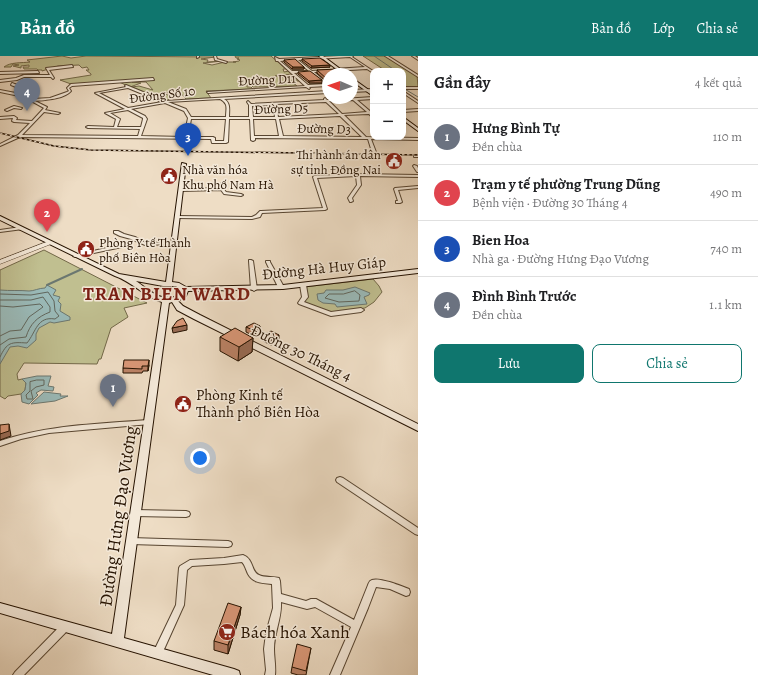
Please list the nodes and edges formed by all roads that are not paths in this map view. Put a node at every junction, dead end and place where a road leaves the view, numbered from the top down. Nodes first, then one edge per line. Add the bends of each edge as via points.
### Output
1 (215, 56) edge
2 (351, 56) edge
3 (386, 56) edge
4 (413, 56) edge
5 (322, 57) edge
6 (296, 59) junction
7 (418, 59) edge
8 (226, 62) dead end
9 (72, 66) dead end
10 (337, 68) edge
11 (368, 68) joint
12 (358, 69) edge
13 (311, 71) junction
14 (322, 71) edge
15 (48, 72) junction
16 (292, 72) junction
17 (0, 73) edge
18 (418, 75) edge
19 (17, 79) junction
20 (28, 79) dead end
21 (154, 80) dead end
22 (322, 80) edge
23 (0, 81) edge
24 (117, 82) junction
25 (67, 83) dead end
26 (12, 84) dead end
27 (358, 84) edge
28 (71, 85) junction
29 (322, 86) edge
30 (129, 87) junction
31 (308, 87) junction
32 (22, 88) dead end
33 (406, 88) edge
34 (418, 88) edge
35 (240, 90) junction
36 (367, 90) junction
37 (0, 91) edge
38 (358, 91) edge
39 (6, 92) junction
40 (208, 92) dead end
41 (317, 93) junction
42 (322, 93) edge
43 (370, 93) edge
44 (406, 94) edge
45 (0, 95) edge
46 (45, 95) dead end
47 (322, 96) edge
48 (370, 96) edge
49 (409, 96) junction
50 (416, 96) edge
51 (245, 97) junction
52 (220, 98) junction
53 (358, 98) edge
54 (32, 99) junction
55 (322, 100) edge
56 (164, 102) junction
57 (358, 102) edge
58 (418, 102) edge
59 (274, 103) junction
60 (331, 104) edge
61 (250, 105) junction
62 (21, 108) dead end
63 (129, 108) junction
64 (7, 110) dead end
65 (418, 110) edge
66 (43, 111) junction
67 (406, 111) edge
68 (370, 112) edge
69 (58, 113) dead end
70 (370, 114) edge
71 (343, 115) junction
72 (0, 118) edge
73 (190, 118) junction
74 (227, 118) junction
75 (252, 118) junction
76 (277, 118) junction
77 (406, 120) edge
78 (33, 122) junction
79 (115, 128) junction
80 (142, 128) junction
81 (418, 130) edge
82 (19, 136) junction
83 (83, 136) junction
84 (140, 137) junction
85 (281, 137) junction
86 (186, 138) junction
87 (367, 138) junction
88 (406, 138) edge
89 (418, 139) edge
90 (0, 145) edge
91 (374, 152) dead end
92 (184, 164) dead end
93 (415, 166) dead end
94 (418, 171) edge
95 (358, 175) junction
96 (418, 176) edge
97 (222, 184) dead end
98 (418, 187) edge
99 (217, 189) junction
100 (180, 190) junction
101 (241, 195) dead end
102 (351, 201) dead end
103 (397, 202) dead end
104 (177, 217) junction
105 (0, 218) edge
106 (21, 228) junction
107 (0, 231) edge
108 (116, 232) dead end
109 (49, 243) junction
110 (174, 243) junction
111 (120, 246) dead end
112 (75, 256) junction
113 (251, 261) dead end
114 (0, 262) edge
115 (268, 262) dead end
116 (417, 272) edge
117 (127, 278) junction
118 (166, 283) junction
119 (303, 285) junction
120 (280, 287) junction
121 (185, 289) junction
122 (254, 289) junction
123 (152, 295) junction
124 (170, 300) junction
125 (361, 310) dead end
126 (148, 422) junction
127 (418, 428) edge
128 (0, 444) edge
129 (340, 480) dead end
130 (135, 513) junction
131 (186, 514) dead end
132 (418, 532) edge
133 (131, 541) junction
134 (228, 544) dead end
135 (406, 592) dead end
136 (277, 597) junction
137 (0, 608) edge
138 (356, 625) junction
139 (66, 626) junction
140 (117, 641) junction
141 (158, 653) junction
142 (18, 675) edge
143 (234, 675) edge
144 (270, 675) edge
145 (335, 675) edge

1 - 8 street via 216,59
2 - 5 street
2 - 11 street
3 - 18 street
4 - 7 street
5 - 6 street
5 - 10 main road
6 - 13 street
6 - 16 street via 276,58
9 - 15 street via 47,69
11 - 12 street
13 - 14 street
13 - 16 street
13 - 22 street
15 - 17 street
15 - 19 street via 52,77 24,76
16 - 31 street
19 - 20 street
19 - 23 street
21 - 24 street
24 - 28 street
24 - 30 street
25 - 28 street
26 - 32 street
27 - 36 main road
28 - 54 street via 68,93 50,99
29 - 31 street, Đường D11
30 - 56 street
30 - 63 street via 96,93
31 - 35 street, Đường D11
31 - 41 street
33 - 34 street
35 - 40 street, Đường D11
35 - 51 street
36 - 38 street
36 - 43 main road
37 - 39 street
39 - 45 street
39 - 54 street
41 - 42 street, Đường Số 10
41 - 47 street
41 - 51 street, Đường Số 10
44 - 49 street
46 - 54 street
48 - 53 street
49 - 50 street
49 - 58 street
51 - 52 street, Đường Số 10
51 - 61 street
52 - 56 street, Đường Số 10
52 - 74 street via 228,104
54 - 66 street via 46,107
55 - 59 street
56 - 63 street, Đường Số 10
56 - 73 street via 185,110
57 - 68 street
59 - 61 street
59 - 76 street
60 - 71 street
61 - 75 street
62 - 64 street
63 - 79 street, Đường Số 10 via 107,113 118,119
63 - 80 street via 145,118
65 - 67 street
66 - 69 street
66 - 78 street
70 - 71 street, Đường D5
71 - 76 street, Đường D5
71 - 87 street
72 - 78 street via 14,117 14,121
73 - 74 street, Đường D5
73 - 86 street
74 - 75 street, Đường D5
74 - 86 street via 226,142 213,142 213,138
75 - 76 street, Đường D5
75 - 85 street, Đường D3 via 253,139
76 - 85 street
77 - 81 main road
78 - 82 street
79 - 80 street
79 - 83 street via 89,127
80 - 84 street
82 - 83 street
82 - 90 street
83 - 84 street
84 - 86 street
85 - 87 street, Đường D3
87 - 91 street
88 - 89 street, Đường D3
92 - 100 main road
93 - 94 street
95 - 96 street
95 - 102 street via 360,182 350,198
95 - 104 street via 315,178 325,209 260,212 252,218
97 - 99 street
98 - 103 street via 396,189 400,202
99 - 100 street
99 - 101 street
100 - 104 main road
104 - 110 main road
105 - 106 main road
106 - 107 street
106 - 109 main road
108 - 110 street via 145,244
109 - 112 main road
109 - 114 street
110 - 118 main road
111 - 112 street
112 - 117 main road
113 - 122 street
115 - 120 street
116 - 119 main road, Đường Hà Huy Giáp
117 - 118 main road
117 - 123 main road
118 - 121 main road via 179,285
118 - 123 main road via 153,288
119 - 120 main road, Đường Hà Huy Giáp
119 - 125 street via 305,297 301,303 331,314
120 - 122 main road, Đường Hà Huy Giáp
121 - 122 main road, Đường Hà Huy Giáp
121 - 124 main road via 183,296
123 - 124 main road via 157,299
124 - 126 main road, Đường Hưng Đạo Vương
124 - 127 main road, Đường 30 Tháng 4 via 180,308
126 - 128 street via 49,431
126 - 130 main road, Đường Hưng Đạo Vương
129 - 132 street
130 - 131 street
130 - 133 main road, Đường Hưng Đạo Vương
133 - 134 street
133 - 140 main road, Đường Hưng Đạo Vương
135 - 138 street via 374,583
136 - 138 street via 307,605 311,602 316,603
136 - 141 street via 276,581 253,576 247,560 243,558 190,563 183,568 180,605
136 - 144 street via 269,648
137 - 139 main road
138 - 145 street
139 - 140 main road
139 - 142 street
140 - 141 main road
141 - 143 main road

